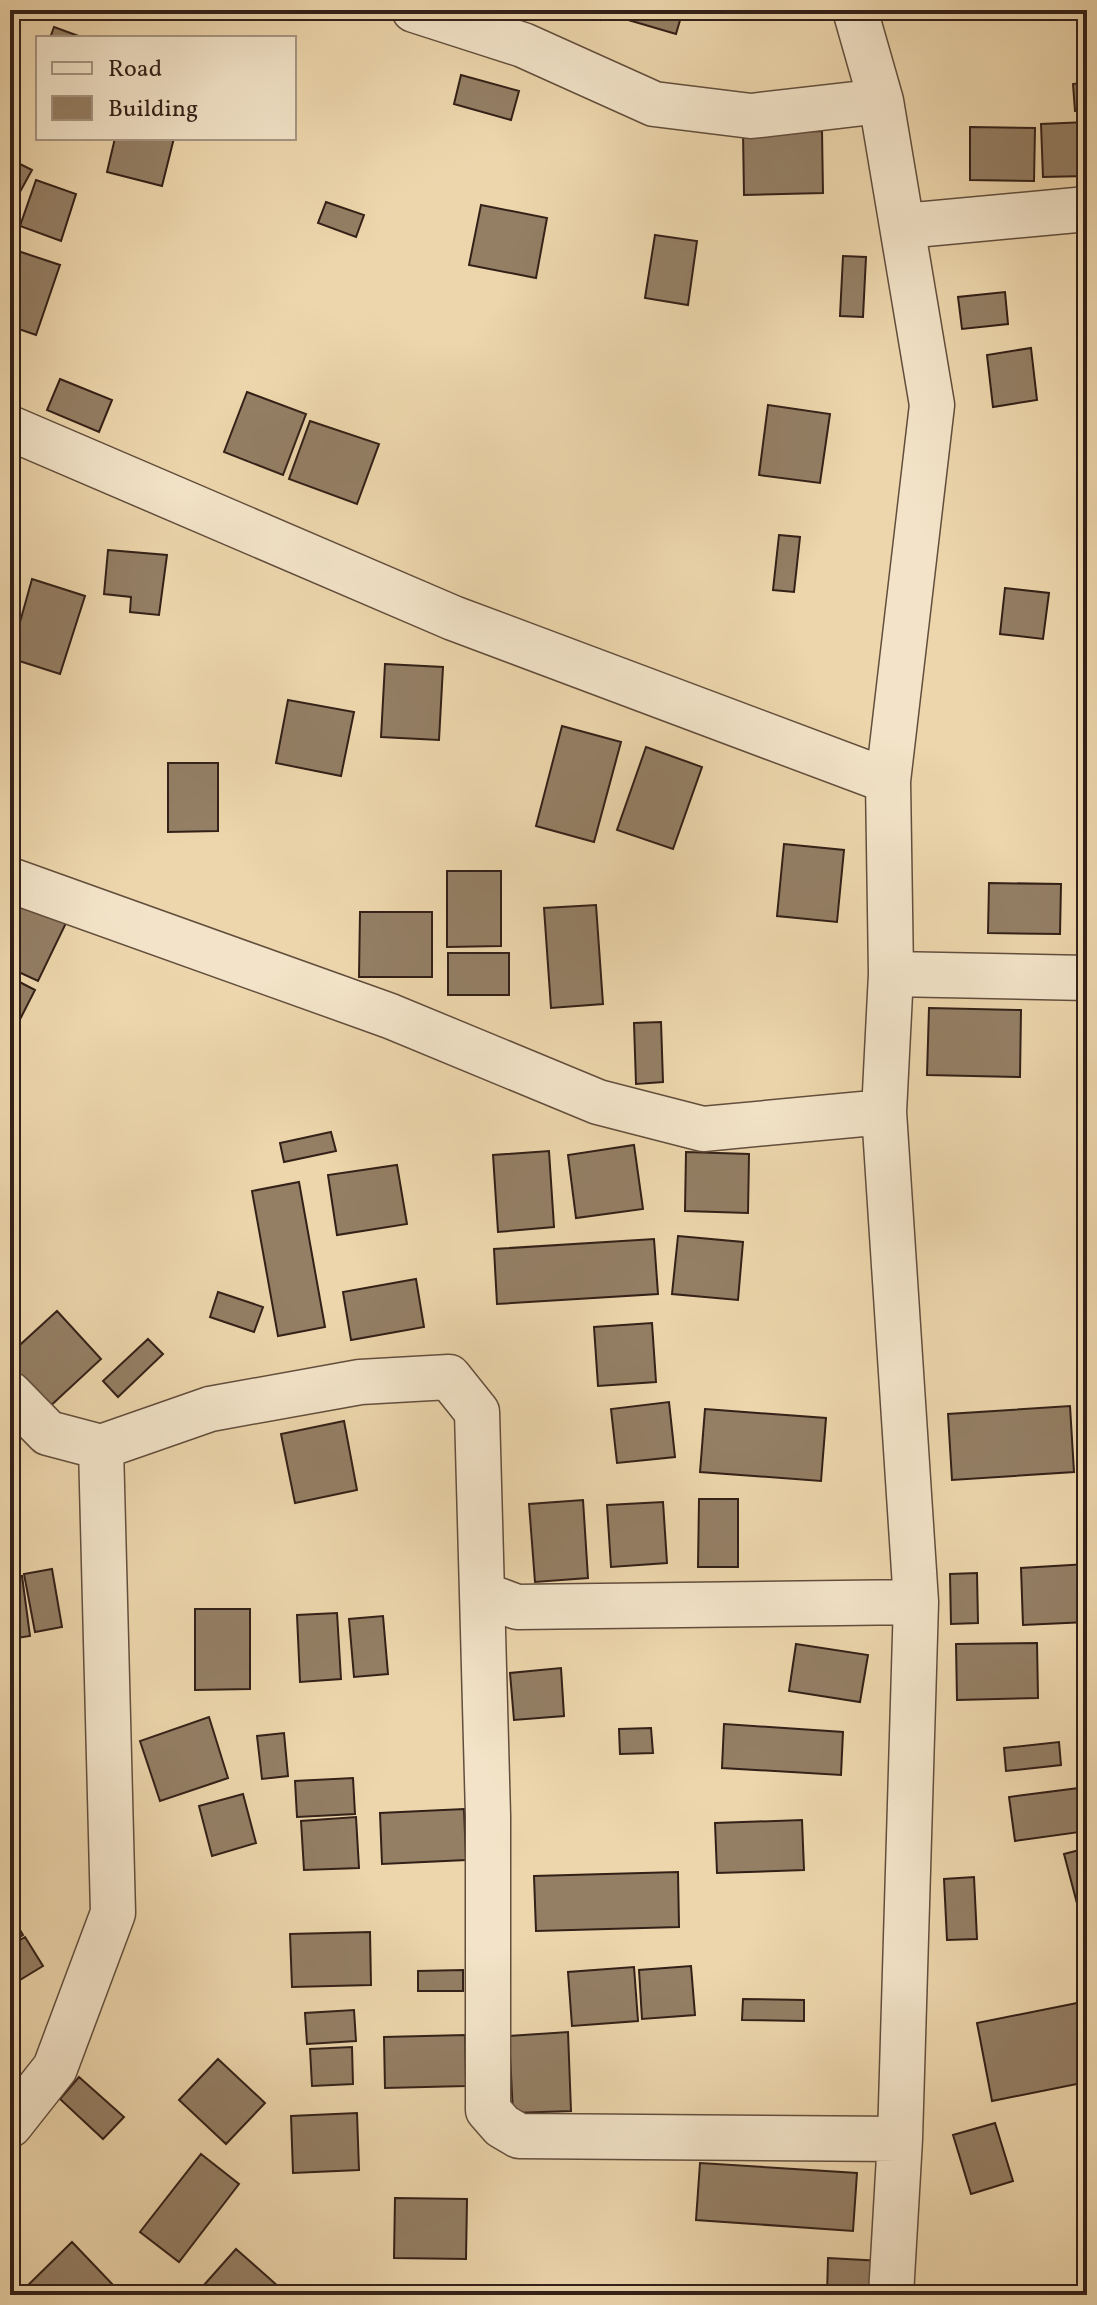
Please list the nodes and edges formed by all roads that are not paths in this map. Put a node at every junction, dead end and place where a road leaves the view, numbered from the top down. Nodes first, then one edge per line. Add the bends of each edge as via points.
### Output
1 (414, 10) edge
2 (855, 10) edge
3 (881, 101) junction
4 (1087, 209) edge
5 (904, 226) junction
6 (10, 428) edge
7 (888, 781) junction
8 (10, 880) edge
9 (891, 974) junction
10 (1087, 978) edge
11 (884, 1112) junction
12 (10, 1394) edge
13 (101, 1447) junction
14 (482, 1594) junction
15 (916, 1602) junction
16 (10, 2125) edge
17 (900, 2139) junction
18 (891, 2295) edge

1 - 3 street via 523,45 654,104 751,116
2 - 3 street
3 - 5 street
4 - 5 street
5 - 7 street via 932,405
6 - 7 street via 453,618
7 - 9 street
8 - 11 street via 390,1016 613,1106 703,1129
9 - 10 street
9 - 11 street
11 - 15 street
12 - 13 street via 48,1433
13 - 14 street via 210,1409 360,1382 449,1377 477,1412
13 - 16 street via 113,1913 55,2068
14 - 15 street via 517,1607
14 - 17 street via 488,2110 519,2136
15 - 17 street
17 - 18 street

